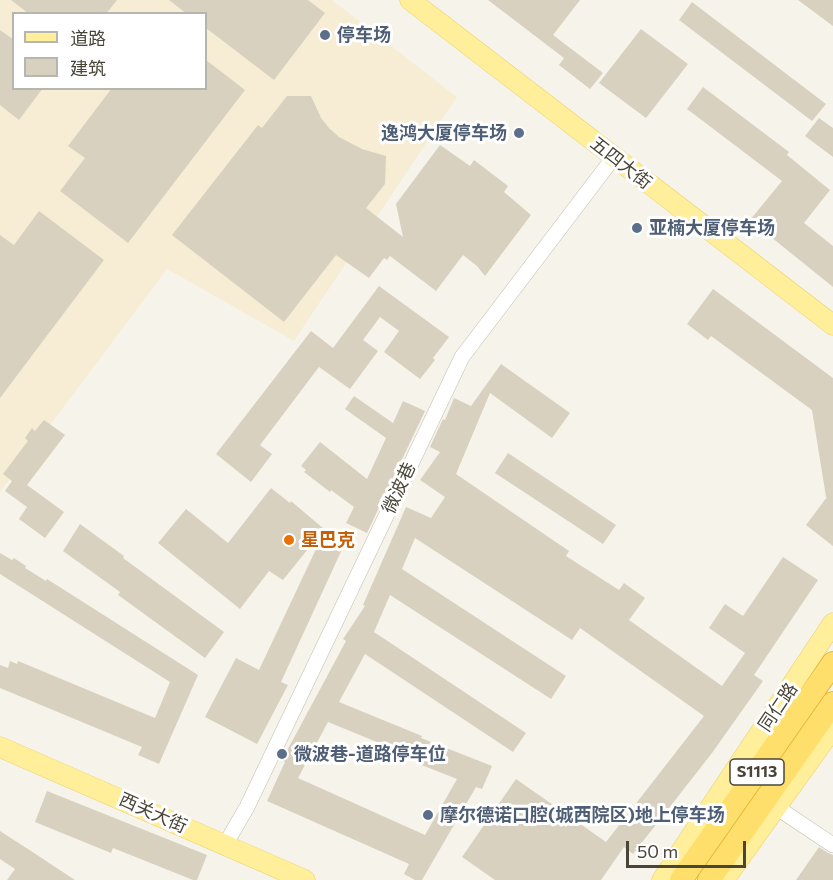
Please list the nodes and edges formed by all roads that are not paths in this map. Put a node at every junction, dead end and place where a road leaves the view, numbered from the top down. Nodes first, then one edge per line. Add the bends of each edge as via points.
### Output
1 (410, 0) edge
2 (614, 157) junction
3 (833, 325) edge
4 (833, 623) edge
5 (833, 663) edge
6 (833, 703) edge
7 (833, 728) edge
8 (0, 747) edge
9 (776, 807) junction
10 (225, 845) junction
11 (833, 845) edge
12 (305, 880) edge
13 (662, 880) edge
14 (681, 880) edge
15 (709, 880) edge
16 (724, 880) edge

1 - 2 main road, 五四大街
2 - 3 main road, 五四大街
2 - 10 street, 微波巷 via 462,357 247,807
4 - 13 main road, 同仁路
5 - 14 highway, S1113
6 - 15 highway, S1113
7 - 9 main road
8 - 10 main road, 西关大街
9 - 11 street
9 - 16 main road
10 - 12 main road, 西关大街

